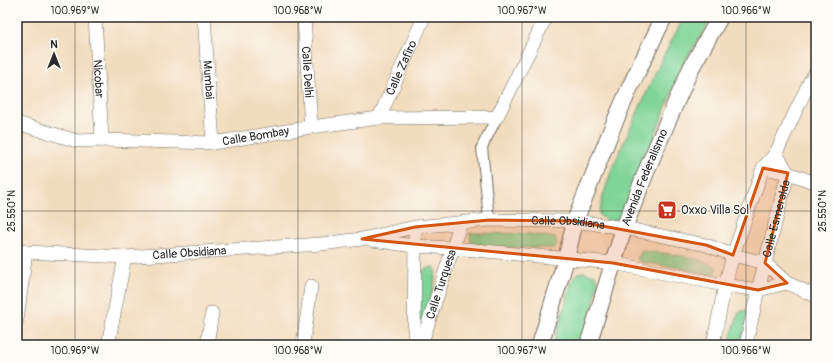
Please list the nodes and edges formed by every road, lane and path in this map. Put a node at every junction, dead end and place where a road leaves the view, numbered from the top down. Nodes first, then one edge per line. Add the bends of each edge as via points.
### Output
1 (95, 17) edge
2 (204, 17) edge
3 (304, 17) edge
4 (424, 17) edge
5 (546, 17) edge
6 (664, 17) edge
7 (720, 17) edge
8 (814, 79) edge
9 (497, 117) junction
10 (379, 118) junction
11 (17, 123) edge
12 (311, 127) junction
13 (102, 140) junction
14 (213, 143) junction
15 (776, 154) junction
16 (763, 168) junction
17 (788, 173) junction
18 (816, 184) edge
19 (489, 220) junction
20 (575, 221) junction
21 (460, 223) junction
22 (415, 227) junction
23 (624, 228) junction
24 (362, 239) junction
25 (414, 246) junction
26 (453, 248) junction
27 (21, 251) edge
28 (733, 255) junction
29 (125, 257) junction
30 (566, 259) junction
31 (613, 263) junction
32 (765, 263) junction
33 (787, 282) junction
34 (311, 286) dead end
35 (725, 286) junction
36 (758, 290) junction
37 (816, 296) edge
38 (212, 313) dead end
39 (17, 320) edge
40 (108, 345) edge
41 (207, 345) edge
42 (303, 345) edge
43 (414, 345) edge
44 (421, 345) edge
45 (540, 345) edge
46 (588, 345) edge
47 (713, 345) edge
48 (746, 345) edge

1 - 13 street, Nicobar
2 - 14 street, Mumbai
3 - 12 street, Calle Delhi
4 - 10 street, Calle Zafiro
5 - 9 street
6 - 20 street via 616,120
7 - 23 street, Avenida Federalismo via 691,68
8 - 15 street, Calle Esmeralda
9 - 10 street, Calle Bombay
9 - 19 street via 482,147
10 - 12 street, Calle Bombay
11 - 13 street, Calle Bombay via 77,141
12 - 14 street, Calle Bombay
13 - 14 street, Calle Bombay
15 - 16 street, Calle Esmeralda
15 - 17 street, Calle Esmeralda
16 - 17 street
16 - 28 street, Calle Esmeralda
17 - 18 street
17 - 32 street, Calle Esmeralda
19 - 20 street, Calle Obsidiana
19 - 21 street, Calle Obsidiana
20 - 23 street, Calle Obsidiana
20 - 30 street
21 - 22 street, Calle Obsidiana
21 - 26 street, Calle Turquesa
22 - 24 street, Calle Obsidiana
22 - 25 street, Calle Turquesa
23 - 28 street, Calle Obsidiana via 706,245
23 - 31 street, Avenida Federalismo
24 - 25 street, Calle Obsidiana
24 - 29 street, Calle Obsidiana
25 - 26 street, Calle Obsidiana
25 - 43 street, Calle Turquesa
26 - 30 street, Calle Obsidiana
26 - 44 street, Calle Turquesa
27 - 29 street, Calle Obsidiana
27 - 39 street
28 - 32 street, Calle Obsidiana
28 - 35 street, Calle Esmeralda
29 - 40 street
30 - 31 street, Calle Obsidiana
30 - 45 street
31 - 35 street, Calle Obsidiana
31 - 46 street, Avenida Federalismo
32 - 33 street, Calle Obsidiana
32 - 36 street, Calle Esmeralda
33 - 36 street, Calle Obsidiana
33 - 37 street, Calle Obsidiana
34 - 42 street
35 - 36 street, Calle Obsidiana
35 - 47 street, Calle Esmeralda
36 - 48 street, Calle Esmeralda
38 - 41 street

